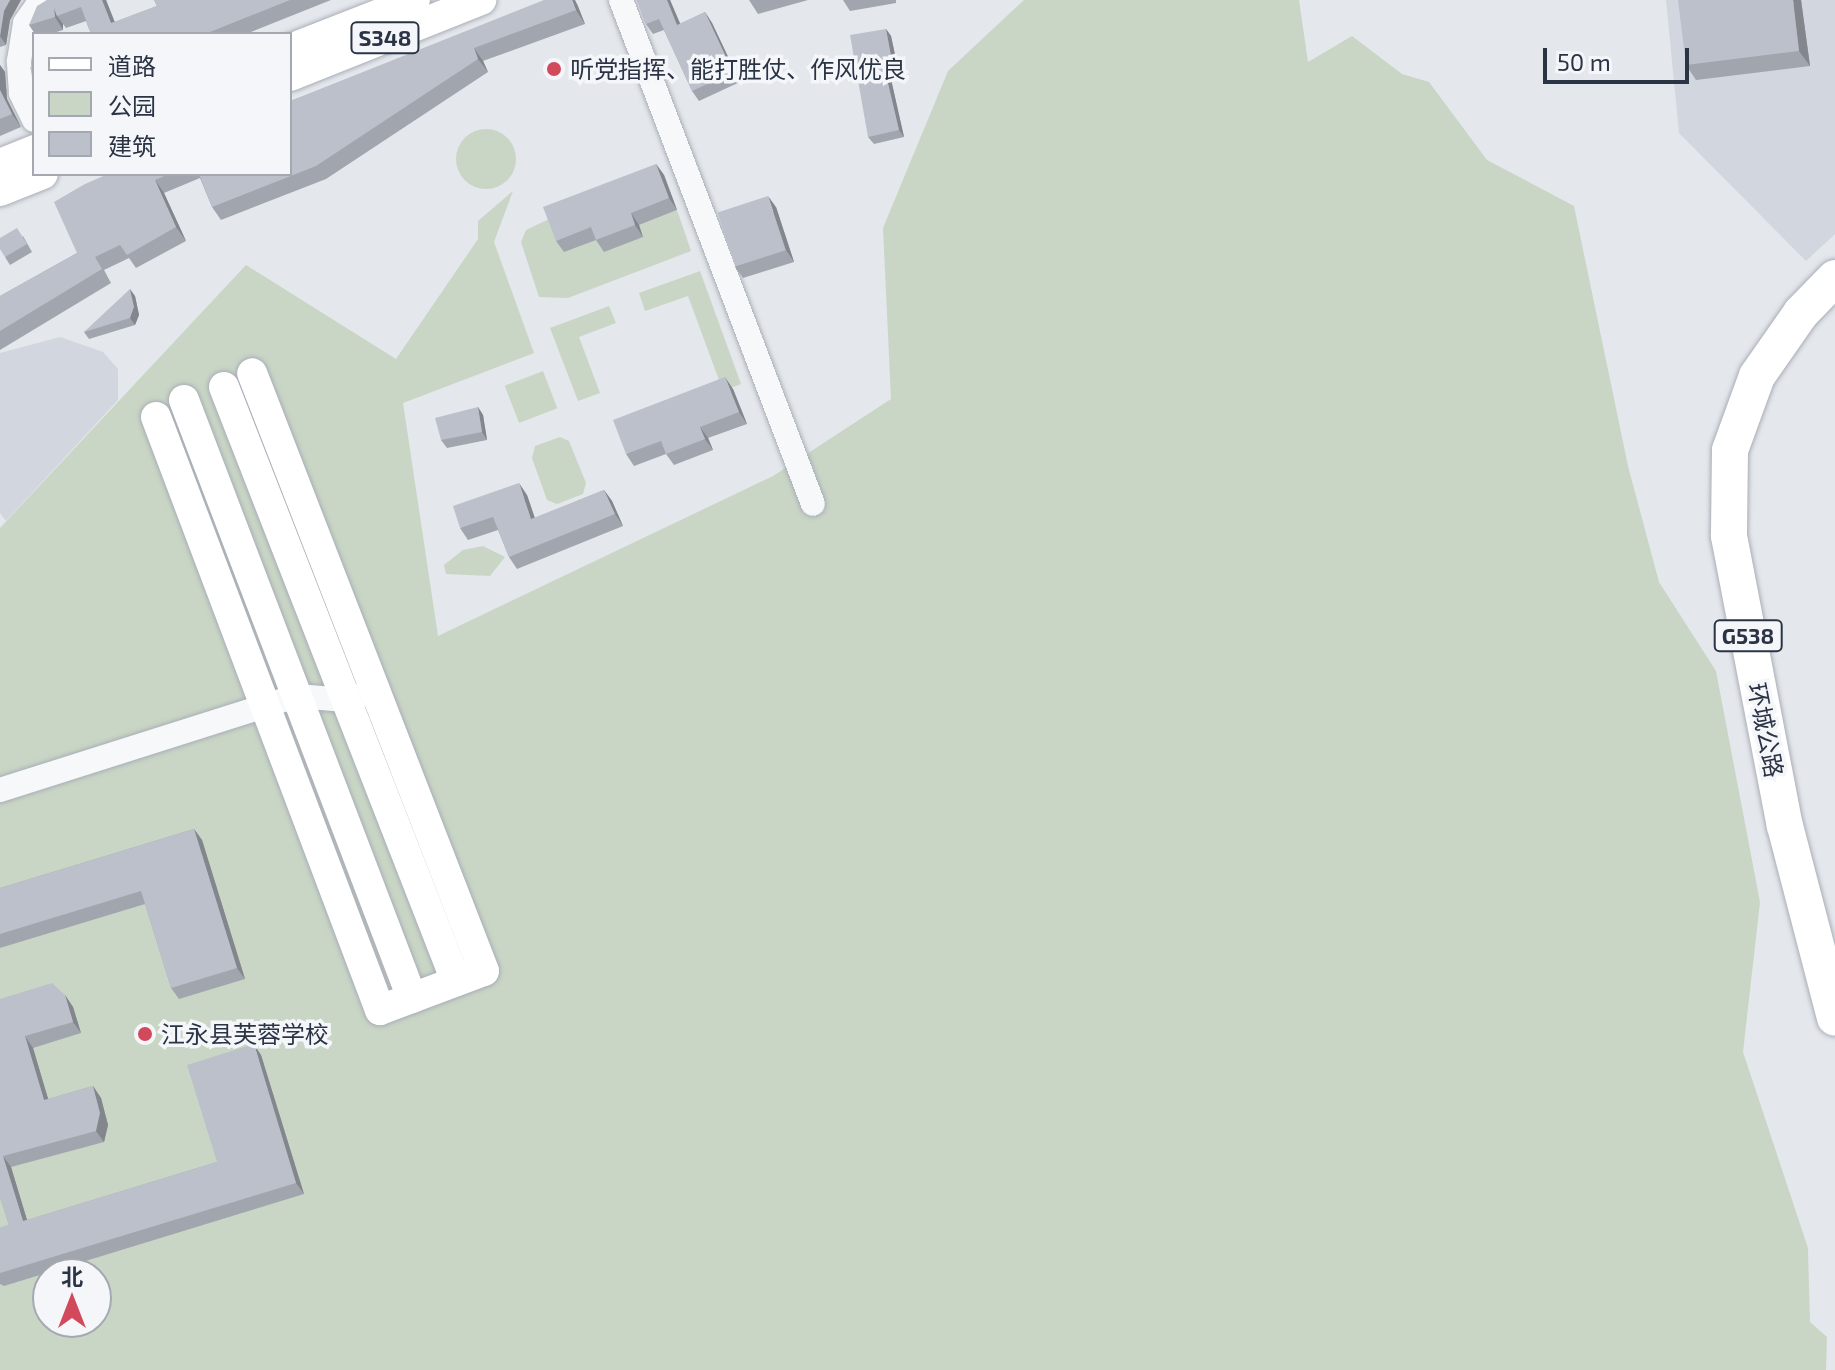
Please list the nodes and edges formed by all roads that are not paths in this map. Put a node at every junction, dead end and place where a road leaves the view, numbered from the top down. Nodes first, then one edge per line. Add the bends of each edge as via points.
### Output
1 (41, 0) edge
2 (415, 0) edge
3 (481, 0) edge
4 (621, 0) edge
5 (292, 48) edge
6 (292, 75) edge
7 (32, 116) edge
8 (32, 151) edge
9 (0, 164) edge
10 (38, 176) edge
11 (0, 191) edge
12 (1835, 278) edge
13 (252, 373) dead end
14 (224, 387) dead end
15 (184, 400) dead end
16 (156, 417) dead end
17 (208, 463) junction
18 (185, 494) junction
19 (813, 504) dead end
20 (375, 691) junction
21 (297, 696) junction
22 (346, 700) junction
23 (265, 707) junction
24 (0, 790) edge
25 (342, 815) junction
26 (351, 935) junction
27 (462, 970) junction
28 (412, 998) junction
29 (1835, 1018) edge

1 - 7 street via 25,23 19,61 21,93
2 - 5 main road, S348
3 - 6 main road, S348
4 - 19 street
8 - 9 main road
10 - 11 main road
12 - 29 highway, 环城公路 / G538 via 1801,313 1757,376 1730,450 1729,536 1785,826
13 - 20 main road
14 - 22 main road
15 - 17 main road
16 - 18 main road
17 - 18 main road
17 - 21 main road
18 - 23 main road
20 - 22 street
20 - 27 main road via 440,859
21 - 22 street
21 - 23 street
21 - 25 main road
22 - 27 main road
23 - 24 street
23 - 26 main road
25 - 26 main road
25 - 28 main road
26 - 28 main road via 380,1010
27 - 28 main road

